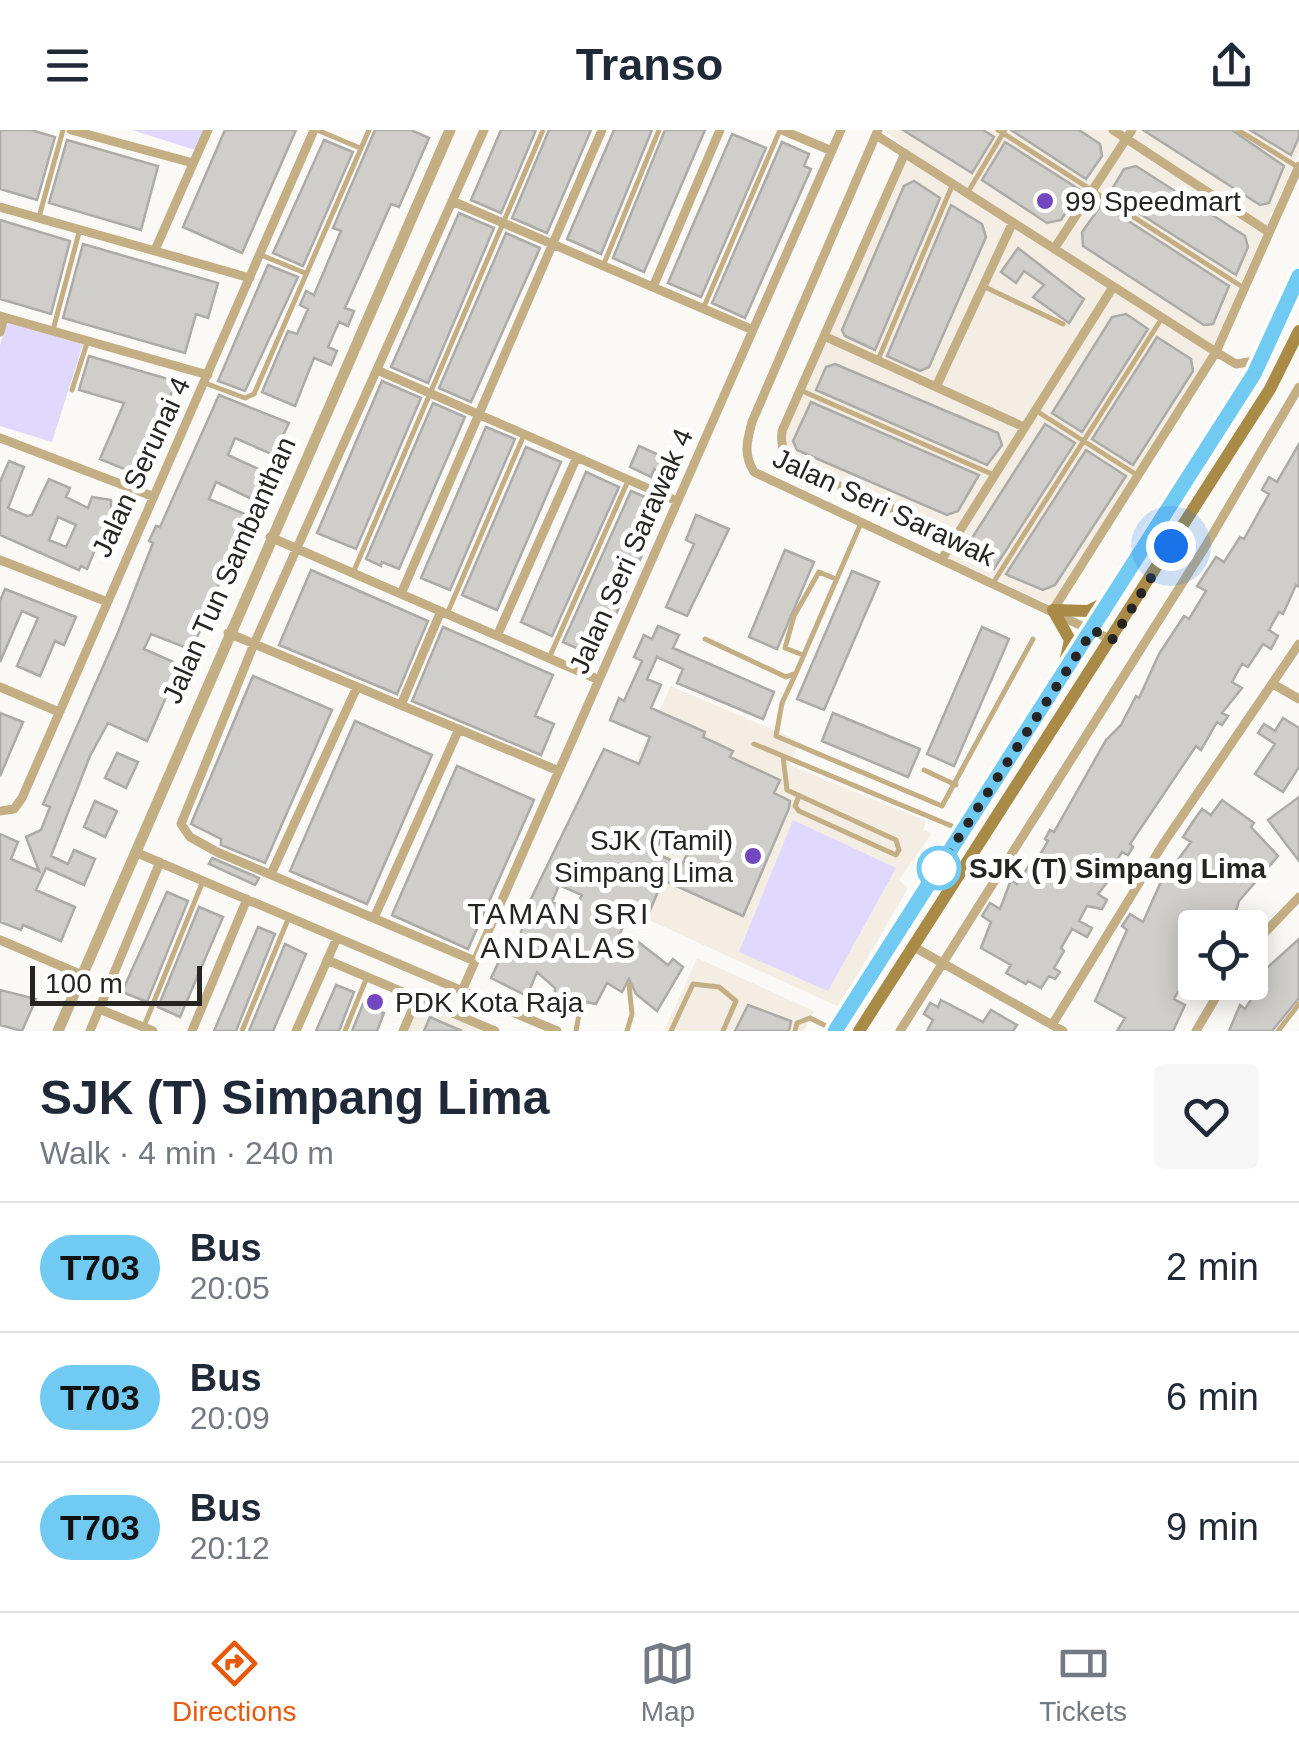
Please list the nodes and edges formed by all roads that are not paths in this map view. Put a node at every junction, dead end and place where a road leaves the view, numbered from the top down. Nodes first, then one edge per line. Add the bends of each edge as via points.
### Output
1 (63, 130) edge
2 (70, 130) edge
3 (208, 130) edge
4 (316, 130) edge
5 (368, 130) edge
6 (450, 130) edge
7 (484, 130) edge
8 (544, 130) edge
9 (602, 130) edge
10 (659, 130) edge
11 (720, 130) edge
12 (781, 130) edge
13 (841, 130) edge
14 (1112, 130) edge
15 (1238, 130) edge
16 (1002, 131) edge
17 (877, 133) edge
18 (1129, 134) edge
19 (360, 148) junction
20 (832, 150) junction
21 (906, 154) junction
22 (193, 163) junction
23 (1299, 166) edge
24 (953, 183) junction
25 (968, 192) junction
26 (1092, 192) junction
27 (452, 201) junction
28 (0, 206) edge
29 (39, 218) junction
30 (1013, 222) junction
31 (504, 224) junction
32 (80, 229) junction
33 (1268, 231) junction
34 (553, 245) junction
35 (1054, 249) junction
36 (155, 250) junction
37 (260, 255) junction
38 (602, 266) junction
39 (305, 273) junction
40 (1299, 276) edge
41 (250, 278) junction
42 (982, 286) junction
43 (1113, 287) junction
44 (653, 288) junction
45 (1244, 288) junction
46 (704, 309) junction
47 (2, 316) edge
48 (1162, 318) junction
49 (1064, 324) dead end
50 (53, 330) junction
51 (753, 330) junction
52 (0, 332) edge
53 (1299, 332) edge
54 (824, 336) junction
55 (88, 340) junction
56 (1216, 352) junction
57 (878, 360) junction
58 (1260, 360) junction
59 (1236, 364) junction
60 (377, 370) junction
61 (206, 379) junction
62 (1246, 386) junction
63 (1299, 387) edge
64 (936, 388) junction
65 (72, 390) dead end
66 (800, 390) junction
67 (429, 392) junction
68 (1035, 410) junction
69 (480, 414) junction
70 (1024, 427) junction
71 (524, 434) junction
72 (0, 438) edge
73 (1083, 441) junction
74 (576, 458) junction
75 (994, 475) junction
76 (1137, 476) junction
77 (628, 480) junction
78 (152, 496) junction
79 (678, 502) junction
80 (861, 523) junction
81 (956, 535) junction
82 (270, 537) junction
83 (298, 549) junction
84 (0, 560) edge
85 (942, 560) junction
86 (353, 573) junction
87 (836, 579) junction
88 (994, 583) junction
89 (401, 594) junction
90 (1114, 596) junction
91 (105, 601) junction
92 (1053, 610) junction
93 (444, 613) junction
94 (1093, 630) junction
95 (228, 633) junction
96 (497, 636) junction
97 (1033, 638) dead end
98 (704, 639) dead end
99 (1112, 640) junction
100 (254, 644) junction
101 (1299, 644) edge
102 (805, 656) junction
103 (549, 658) junction
104 (796, 673) junction
105 (599, 680) junction
106 (1060, 681) junction
107 (1272, 684) junction
108 (0, 687) edge
109 (357, 687) junction
110 (1299, 700) edge
111 (401, 705) junction
112 (59, 712) junction
113 (1038, 716) junction
114 (1055, 727) junction
115 (459, 730) junction
116 (754, 744) dead end
117 (783, 756) junction
118 (924, 770) dead end
119 (559, 771) junction
120 (956, 785) junction
121 (799, 796) junction
122 (0, 810) edge
123 (962, 831) junction
124 (135, 852) junction
125 (160, 862) junction
126 (270, 874) junction
127 (204, 880) junction
128 (1299, 897) edge
129 (247, 900) junction
130 (289, 917) junction
131 (374, 918) junction
132 (1268, 929) edge
133 (337, 938) junction
134 (0, 940) edge
135 (914, 947) junction
136 (328, 960) junction
137 (475, 962) junction
138 (942, 963) junction
139 (82, 975) junction
140 (367, 977) junction
141 (629, 985) dead end
142 (462, 990) junction
143 (552, 996) dead end
144 (417, 999) junction
145 (564, 1000) dead end
146 (1214, 1000) edge
147 (1299, 1004) edge
148 (99, 1008) junction
149 (523, 1017) junction
150 (1052, 1024) junction
151 (148, 1029) edge
152 (58, 1031) edge
153 (90, 1031) edge
154 (192, 1031) edge
155 (242, 1031) edge
156 (296, 1031) edge
157 (344, 1031) edge
158 (403, 1031) edge
159 (495, 1031) edge
160 (555, 1031) edge
161 (576, 1031) edge
162 (627, 1031) edge
163 (671, 1031) edge
164 (722, 1031) edge
165 (795, 1031) edge
166 (835, 1031) edge
167 (860, 1031) edge
168 (900, 1031) edge
169 (1063, 1031) edge
170 (1196, 1031) edge
171 (1278, 1031) edge

1 - 29 lane
2 - 22 street
3 - 22 street
4 - 19 lane
4 - 37 street, Jalan Serunai 4
5 - 19 lane
6 - 82 street, Jalan Tun Sambanthan
7 - 27 street
8 - 31 lane
9 - 34 street
10 - 38 lane
11 - 44 street
12 - 20 street
12 - 46 lane
13 - 20 street, Jalan Seri Sarawak 4
14 - 18 street
15 - 23 lane
16 - 25 lane
16 - 26 lane
17 - 21 street
17 - 80 street, Jalan Seri Sarawak via 746,446 754,472
18 - 26 street
18 - 33 street
19 - 39 lane
20 - 51 street, Jalan Seri Sarawak 4
21 - 24 street
21 - 54 street
22 - 36 street
23 - 33 street
24 - 25 street
24 - 57 lane
25 - 30 street
26 - 35 street
26 - 45 lane
27 - 31 street
27 - 60 street
28 - 29 street
29 - 32 street
30 - 35 street
30 - 42 street
31 - 34 street
31 - 67 lane
32 - 36 street
32 - 50 lane
33 - 45 street
34 - 38 street
34 - 69 street
35 - 43 street
36 - 41 street
37 - 39 lane
37 - 41 street, Jalan Serunai 4
38 - 44 street
39 - 61 lane via 254,394 244,398
40 - 58 main road
41 - 61 street, Jalan Serunai 4
42 - 49 lane
42 - 64 street
43 - 48 street
43 - 68 street
44 - 46 street
45 - 56 street
46 - 51 street
47 - 50 street
47 - 52 street
48 - 56 street
48 - 73 lane
50 - 55 street
51 - 79 street, Jalan Seri Sarawak 4
53 - 99 main road
54 - 57 street
54 - 66 street
55 - 61 street
55 - 65 lane
56 - 59 street
56 - 76 street
57 - 64 street
58 - 59 street
58 - 62 main road
59 - 62 street
60 - 67 street
60 - 83 street
61 - 78 street, Jalan Serunai 4
62 - 90 main road
63 - 138 street
64 - 70 street
66 - 75 lane
66 - 81 street via 782,431 787,456
67 - 69 street
67 - 86 lane
68 - 70 street
68 - 73 lane
69 - 71 street
69 - 89 street
70 - 75 street
71 - 74 street
71 - 93 lane
72 - 78 street
73 - 76 lane
73 - 88 lane
74 - 77 street
74 - 96 street
75 - 81 street
76 - 92 street
77 - 79 street
77 - 103 lane
78 - 91 street, Jalan Serunai 4
79 - 105 street, Jalan Seri Sarawak 4
80 - 85 street, Jalan Seri Sarawak
80 - 87 lane
81 - 85 street
82 - 83 street
82 - 95 street, Jalan Tun Sambanthan
83 - 86 street
83 - 100 street
84 - 91 street
85 - 88 street, Jalan Seri Sarawak
86 - 89 street
87 - 102 lane
87 - 102 lane via 819,572 794,616 785,648
88 - 92 street, Jalan Seri Sarawak
89 - 93 street
90 - 92 main road via 1088,611
90 - 94 main road
91 - 112 street, Jalan Serunai 4
92 - 94 street, Jalan Seri Sarawak
92 - 106 main road via 1070,640
93 - 96 street
93 - 111 street
94 - 99 street, Jalan Seri Sarawak
94 - 106 main road
95 - 100 street
95 - 124 street, Jalan Tun Sambanthan
96 - 103 street
97 - 120 lane
98 - 104 lane via 786,677
99 - 114 main road
100 - 109 street
100 - 126 street via 181,824 190,837
101 - 107 street
102 - 104 lane
103 - 105 street
104 - 120 lane via 776,736 942,806
105 - 119 street, Jalan Seri Sarawak 4
106 - 113 main road
107 - 110 street
107 - 150 street
108 - 112 street
109 - 111 street
109 - 126 street
111 - 115 street
112 - 122 street, Jalan Serunai 4 via 22,798 14,809
113 - 114 main road
113 - 123 main road
114 - 135 main road
115 - 119 street
115 - 131 street
116 - 117 lane
117 - 121 lane via 787,790
117 - 123 lane
118 - 120 lane
119 - 137 street, Jalan Seri Sarawak 4
121 - 121 lane via 896,840 896,856 799,811
123 - 166 main road
124 - 125 street
124 - 139 street, Jalan Tun Sambanthan
125 - 127 street
125 - 148 street
126 - 131 street
127 - 129 street
127 - 151 lane
128 - 132 street
129 - 130 street
129 - 154 street
130 - 133 street
130 - 155 lane
131 - 137 street
133 - 136 street
133 - 142 street
134 - 139 street
135 - 138 street
135 - 167 main road
136 - 140 street
136 - 156 street
137 - 142 street, Jalan Seri Sarawak 4
138 - 150 street
138 - 168 street
139 - 152 street, Jalan Tun Sambanthan
140 - 144 street
140 - 157 lane
141 - 162 lane
142 - 149 street
143 - 149 lane via 528,1002
144 - 158 street
144 - 159 street
145 - 161 lane via 580,1009
146 - 170 street
147 - 171 lane
148 - 151 street
148 - 153 street
149 - 160 street
150 - 169 street
163 - 164 lane via 693,984 706,984 736,1000
165 - 166 lane via 810,1018

